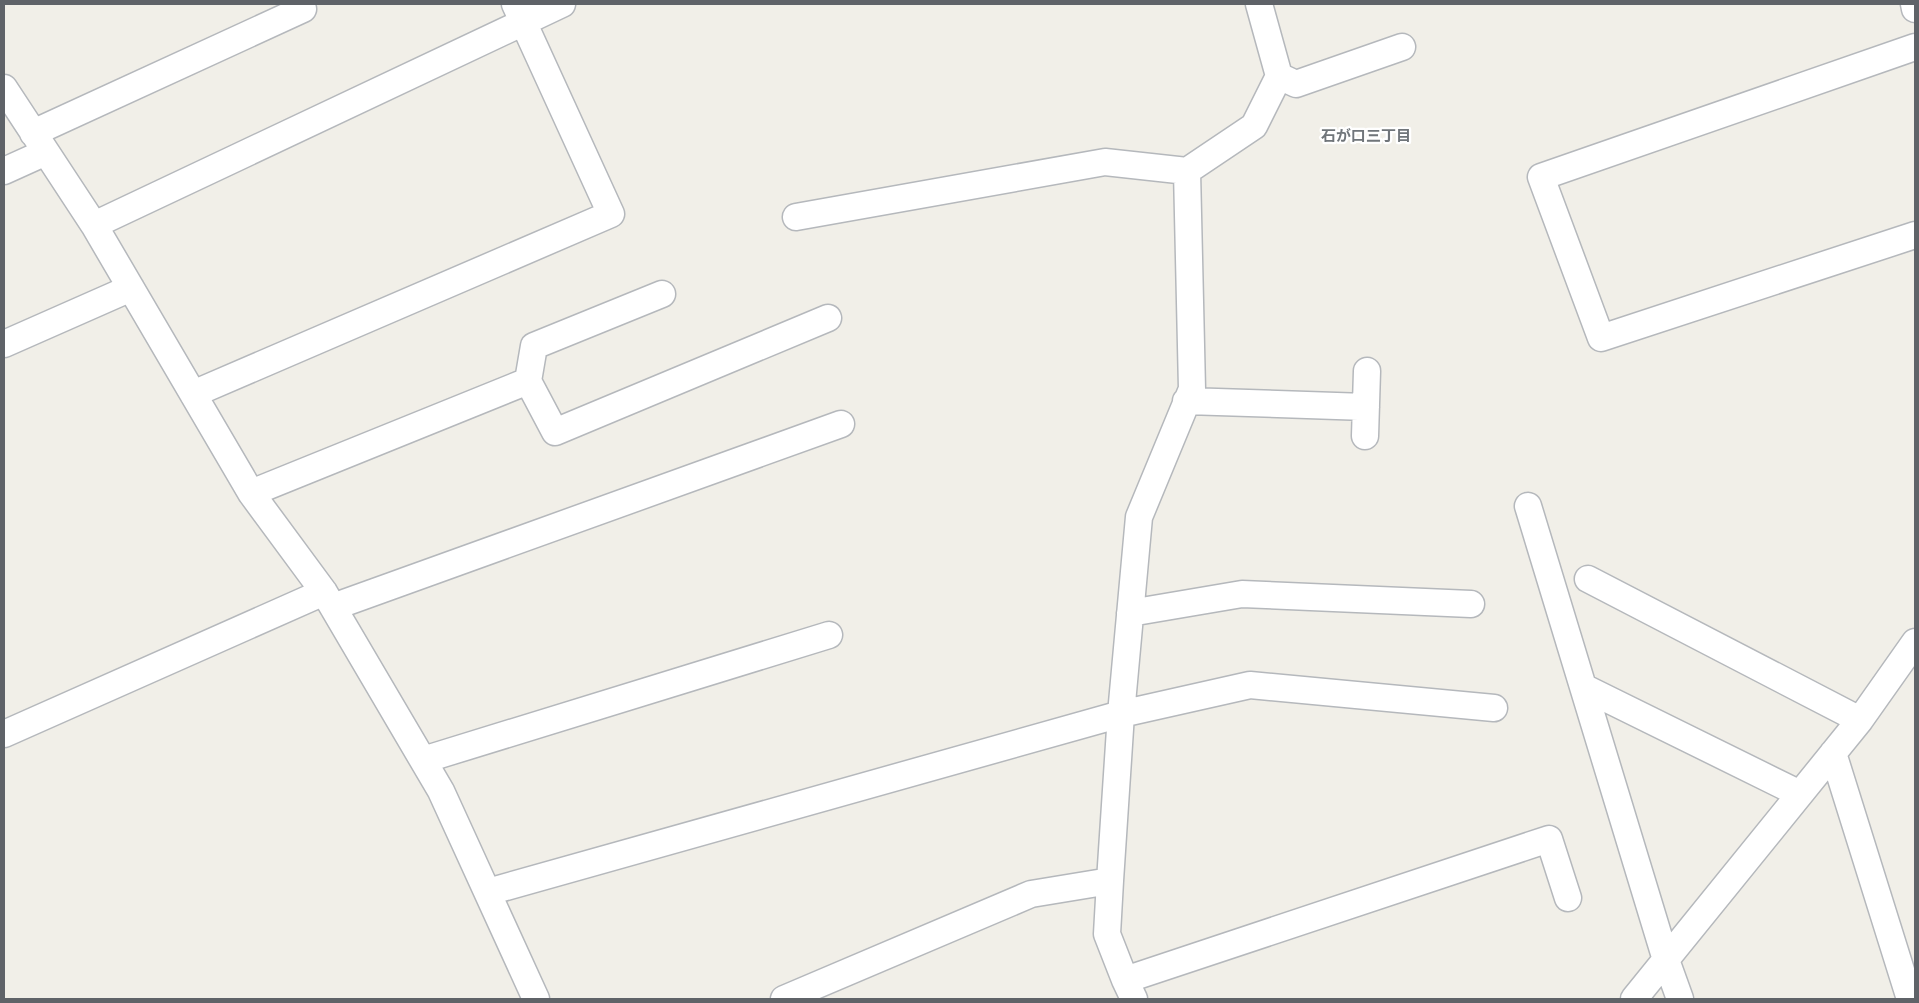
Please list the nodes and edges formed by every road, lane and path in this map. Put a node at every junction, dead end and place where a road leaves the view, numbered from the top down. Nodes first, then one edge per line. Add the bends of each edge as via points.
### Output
1 (562, 4) edge
2 (1260, 4) edge
3 (1914, 4) edge
4 (303, 9) dead end
5 (1915, 9) edge
6 (519, 13) edge
7 (1402, 47) dead end
8 (1915, 47) edge
9 (1279, 76) junction
10 (4, 88) edge
11 (40, 142) junction
12 (4, 171) edge
13 (1188, 171) junction
14 (796, 217) dead end
15 (94, 225) junction
16 (1915, 235) edge
17 (131, 288) junction
18 (662, 294) dead end
19 (828, 318) dead end
20 (4, 344) edge
21 (1367, 370) dead end
22 (528, 381) junction
23 (193, 394) junction
24 (1186, 401) junction
25 (1366, 407) junction
26 (841, 424) dead end
27 (1365, 436) dead end
28 (251, 493) junction
29 (1528, 506) dead end
30 (1588, 579) dead end
31 (328, 599) junction
32 (1471, 604) dead end
33 (1130, 613) junction
34 (829, 635) dead end
35 (1915, 642) edge
36 (1583, 687) junction
37 (1494, 708) dead end
38 (1121, 714) junction
39 (1860, 720) junction
40 (4, 734) edge
41 (1833, 753) junction
42 (423, 760) junction
43 (1800, 794) junction
44 (1110, 881) junction
45 (488, 892) junction
46 (1568, 898) dead end
47 (1666, 960) junction
48 (1129, 989) edge
49 (536, 999) edge
50 (784, 999) edge
51 (1634, 999) edge
52 (1680, 999) edge
53 (1910, 999) edge

1 - 6 street
2 - 9 street
3 - 5 street
4 - 11 street
6 - 15 street
6 - 23 street via 611,214
7 - 9 street via 1296,84
8 - 16 street via 1541,177 1601,338
9 - 13 street via 1254,126
10 - 11 street
11 - 12 street
11 - 15 street
13 - 14 street via 1105,162
13 - 24 street via 1192,388
15 - 17 street
17 - 20 street
17 - 23 street
18 - 22 street via 534,346
19 - 22 street via 555,432
21 - 25 street
22 - 28 street
23 - 28 street
24 - 25 street
24 - 33 street via 1138,517
25 - 27 street
26 - 31 street
28 - 31 street
29 - 36 street
30 - 39 street
31 - 40 street
31 - 42 street
32 - 33 street via 1242,594
33 - 38 street
34 - 42 street
35 - 39 street
36 - 43 street
36 - 47 street
37 - 38 street via 1250,685
38 - 44 street
38 - 45 street
39 - 41 street
41 - 43 street
41 - 53 street
42 - 45 street via 442,791
43 - 47 street
44 - 48 street via 1108,934
44 - 50 street via 1032,894
45 - 49 street
46 - 48 street via 1549,839
47 - 51 street
47 - 52 street

